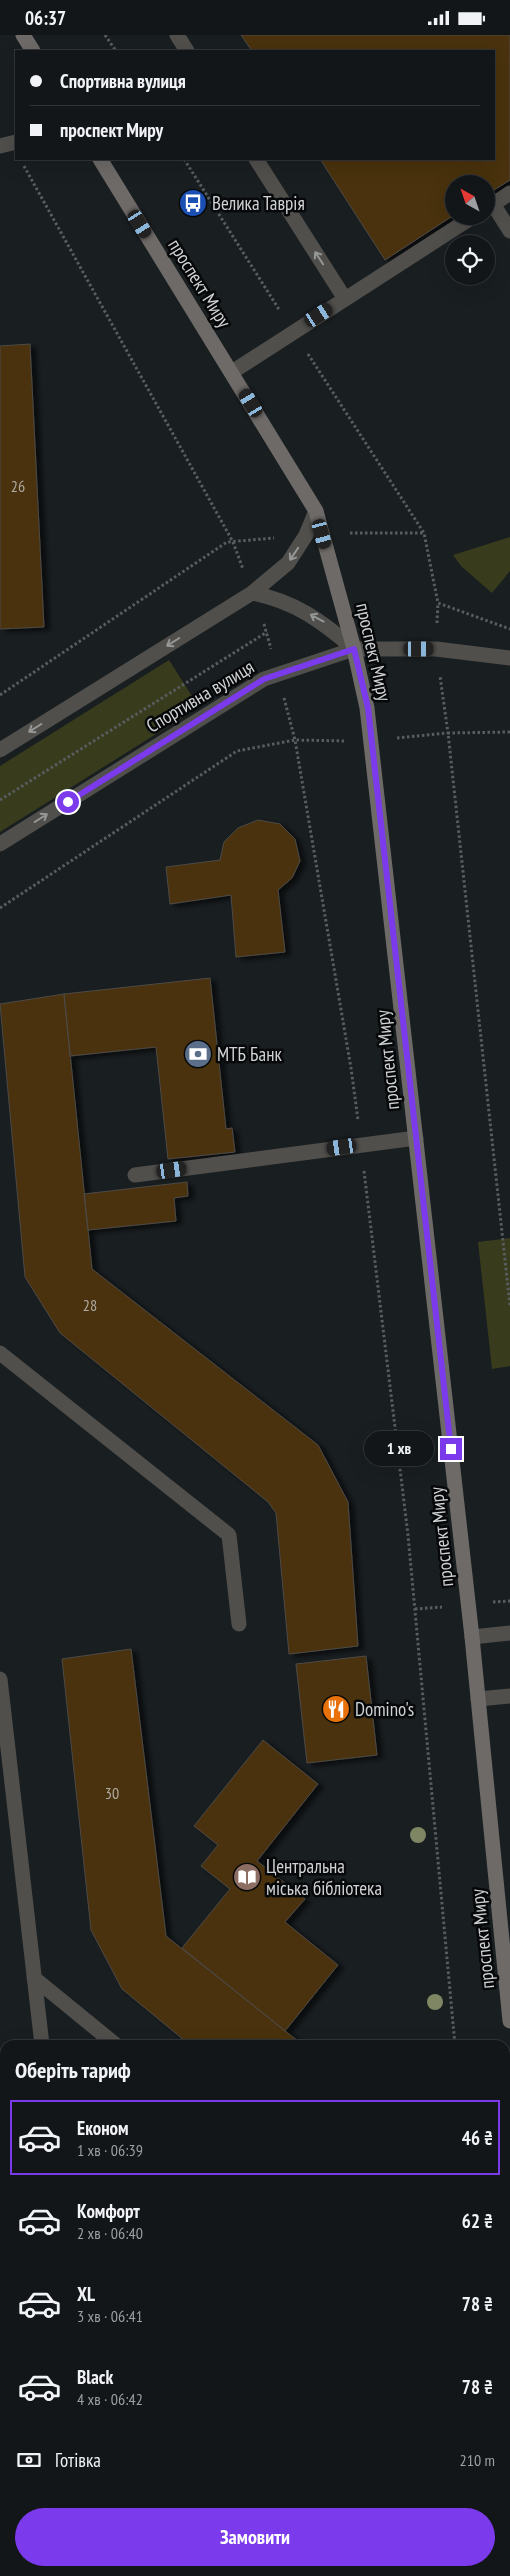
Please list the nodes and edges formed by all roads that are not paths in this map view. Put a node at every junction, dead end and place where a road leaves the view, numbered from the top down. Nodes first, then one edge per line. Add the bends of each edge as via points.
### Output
1 (23, 35) edge
2 (177, 35) edge
3 (32, 50) edge
4 (186, 50) edge
5 (15, 141) edge
6 (0, 145) edge
7 (101, 160) edge
8 (257, 160) edge
9 (510, 193) edge
10 (495, 203) edge
11 (495, 212) edge
12 (460, 225) edge
13 (510, 231) edge
14 (346, 299) junction
15 (232, 372) junction
16 (316, 511) junction
17 (252, 593) junction
18 (354, 649) junction
19 (510, 658) edge
20 (0, 750) edge
21 (0, 844) edge
22 (416, 1138) junction
23 (135, 1175) dead end
24 (0, 1353) edge
25 (239, 1624) dead end
26 (510, 1633) edge
27 (472, 1637) junction
28 (0, 1679) edge
29 (510, 1696) edge
30 (478, 1699) junction
31 (34, 1978) junction
32 (510, 2021) edge
33 (41, 2040) edge
34 (110, 2040) edge

1 - 3 street
2 - 4 street
5 - 6 street
7 - 15 street, проспект Миру
14 -> 8 street
9 - 10 street
11 - 13 street
12 - 14 street
14 - 15 street
15 - 16 street, проспект Миру
16 -> 17 street via 306,535 288,563
16 - 18 street, проспект Миру
18 -> 17 street via 323,621 276,598
17 -> 20 street
18 - 19 street, Спортивна вулиця via 436,649
21 -> 18 street, Спортивна вулиця via 264,679
18 - 22 street, проспект Миру via 368,708
22 - 23 street
22 - 27 street, проспект Миру
24 - 25 street via 229,1535
26 - 27 street
27 - 30 street, проспект Миру
28 - 31 street
29 - 30 street
30 - 32 street, проспект Миру
31 - 33 street
31 - 34 street

